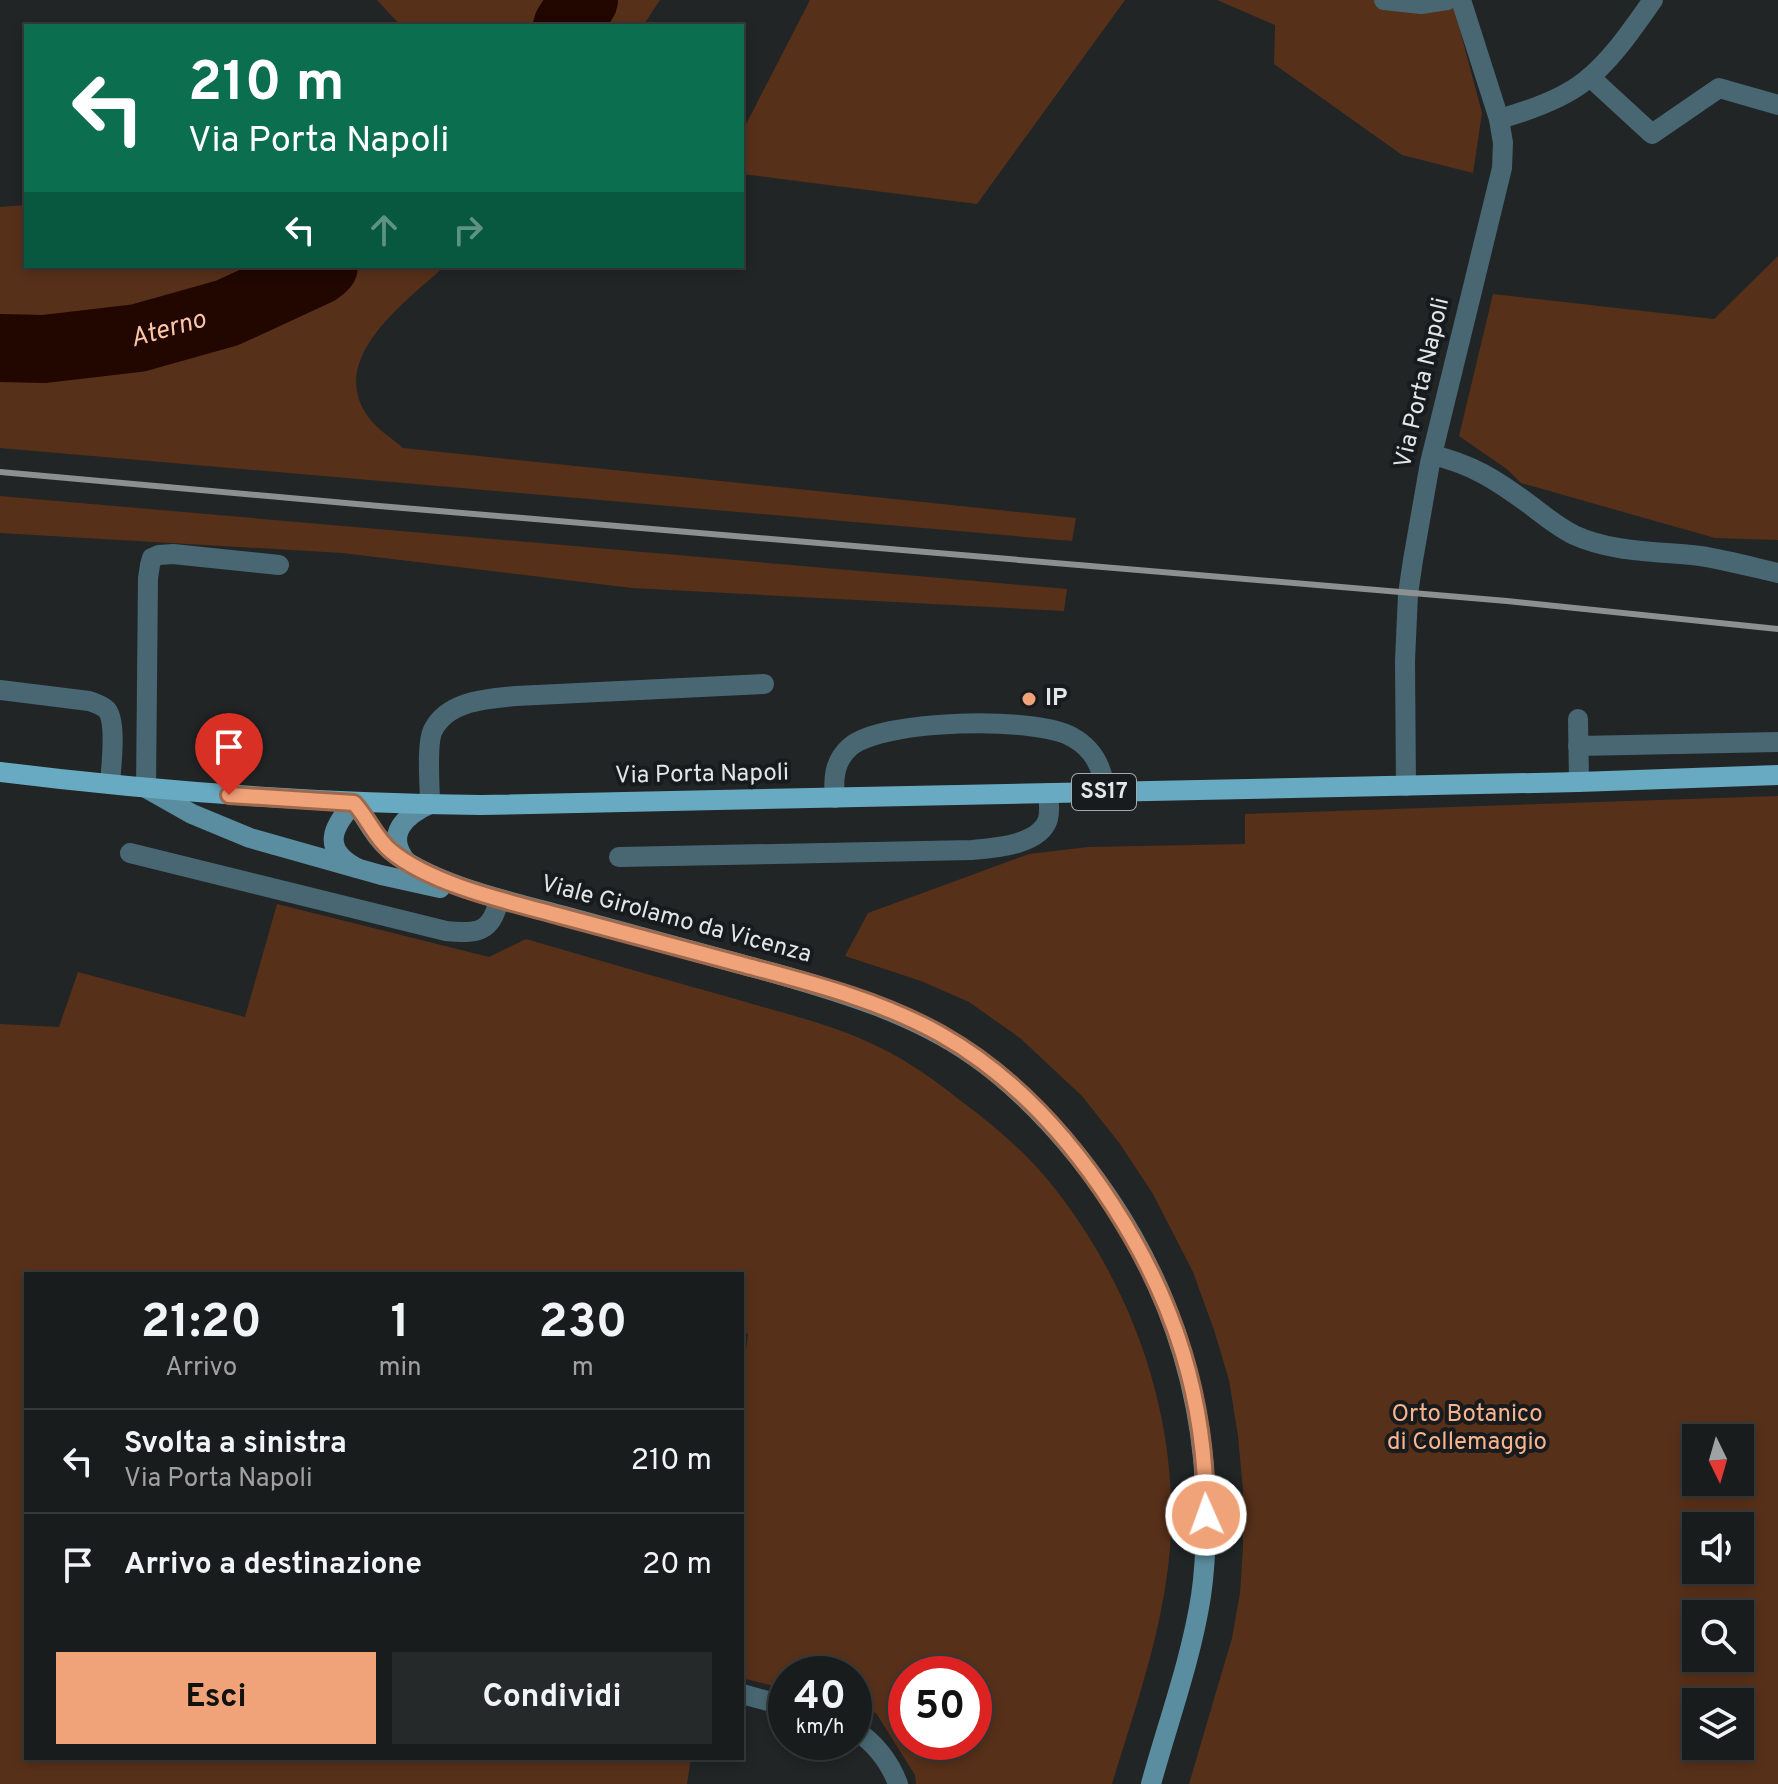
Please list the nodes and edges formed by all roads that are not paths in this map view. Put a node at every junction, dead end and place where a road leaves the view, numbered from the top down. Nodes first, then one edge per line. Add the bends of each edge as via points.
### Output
1 (1384, 0) edge
2 (1447, 0) edge
3 (1461, 0) edge
4 (1653, 0) edge
5 (1590, 77) junction
6 (1778, 105) edge
7 (1499, 119) junction
8 (1432, 455) junction
9 (279, 565) dead end
10 (1778, 573) edge
11 (764, 684) dead end
12 (0, 690) edge
13 (1578, 719) dead end
14 (1778, 742) edge
15 (1578, 746) junction
16 (0, 772) edge
17 (1778, 775) edge
18 (1579, 782) junction
19 (110, 784) junction
20 (1406, 786) junction
21 (146, 788) junction
22 (1105, 792) junction
23 (1048, 793) junction
24 (835, 798) junction
25 (354, 803) junction
26 (430, 804) junction
27 (130, 853) dead end
28 (619, 857) dead end
29 (406, 861) junction
30 (357, 868) junction
31 (499, 899) junction
32 (744, 1695) edge
33 (768, 1701) edge
34 (872, 1743) edge
35 (898, 1784) edge
36 (1151, 1784) edge

1 - 2 street
3 - 7 street, Via Porta Napoli
4 - 5 street
5 - 6 street via 1652,134 1719,88
5 - 7 street via 1558,97
7 - 8 street, Via Porta Napoli via 1502,168
8 - 10 street via 1476,469 1584,538
8 - 20 street, Via Porta Napoli via 1408,594
9 - 21 street via 173,554 152,558
11 - 26 street via 477,700 454,709 432,731
12 - 19 street via 100,704 111,718
13 - 15 street
14 - 15 street
15 - 18 street
16 - 19 main road, Via Porta Napoli / SS17
17 - 18 main road, Via Porta Napoli / SS17
18 - 20 main road, Via Porta Napoli / SS17
19 - 21 main road, Via Porta Napoli / SS17
20 - 22 main road, Via Porta Napoli / SS17
21 - 25 main road, Via Porta Napoli / SS17
21 - 30 main road, Viale Girolamo da Vicenza via 229,831
22 - 23 main road, Via Porta Napoli / SS17
22 - 24 street via 1097,759 1065,733 1028,725 931,725 873,735 851,746 836,768
23 - 24 main road, Via Porta Napoli / SS17
23 - 28 street via 1043,829 1007,846
24 - 26 main road, Via Porta Napoli / SS17
25 - 26 main road, Via Porta Napoli / SS17
25 - 29 main road, Viale Girolamo da Vicenza via 382,843
25 - 30 main road via 333,837 340,856
26 - 29 main road via 398,831 398,848
27 - 31 street via 446,931 480,931 490,923
29 - 31 main road, Viale Girolamo da Vicenza
30 - 31 main road, Viale Girolamo da Vicenza
31 - 36 main road, Viale Girolamo da Vicenza via 777,974 902,1015 975,1056 1010,1083 1078,1155 1127,1227 1165,1303 1195,1396 1203,1458 1202,1594
32 - 33 street
34 - 35 street

